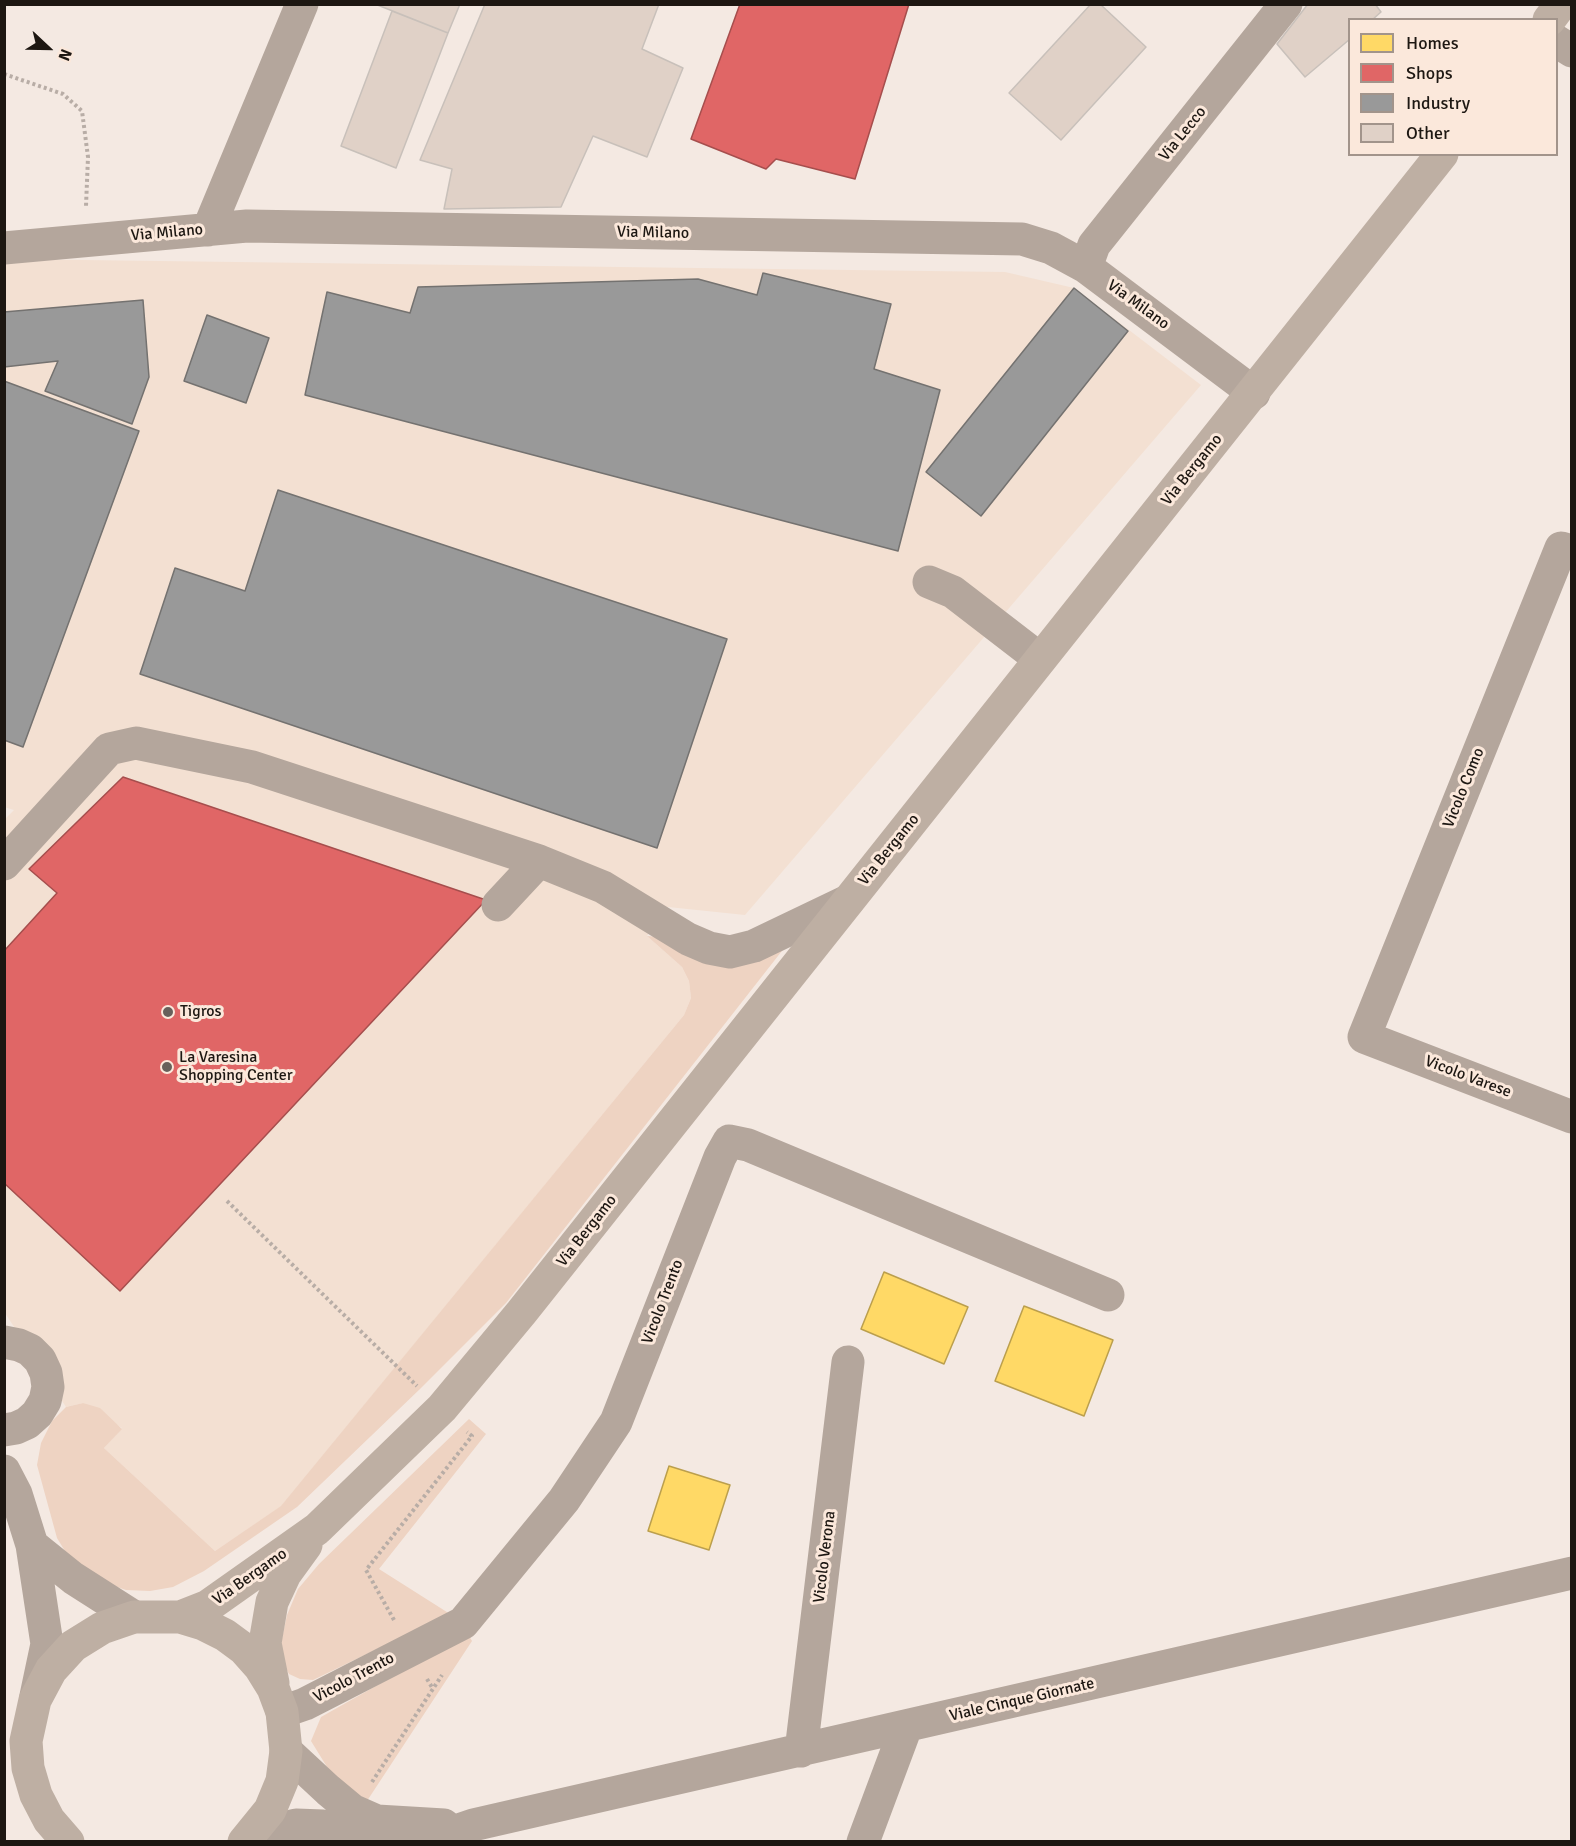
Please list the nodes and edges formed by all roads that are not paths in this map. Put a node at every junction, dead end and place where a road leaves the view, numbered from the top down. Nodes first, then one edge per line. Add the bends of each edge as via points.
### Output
1 (302, 4) edge
2 (1286, 4) edge
3 (1561, 4) edge
4 (1550, 18) edge
5 (1558, 42) edge
6 (1572, 51) edge
7 (1440, 156) edge
8 (208, 230) junction
9 (4, 248) edge
10 (1086, 267) junction
11 (1254, 393) junction
12 (1572, 551) edge
13 (929, 582) dead end
14 (1041, 659) junction
15 (539, 861) junction
16 (4, 864) edge
17 (848, 901) junction
18 (498, 905) dead end
19 (1364, 1037) joint
20 (1572, 1117) edge
21 (1108, 1295) dead end
22 (6, 1341) edge
23 (848, 1362) dead end
24 (37, 1414) junction
25 (4, 1430) edge
26 (10, 1482) edge
27 (317, 1529) junction
28 (32, 1545) junction
29 (1572, 1573) edge
30 (134, 1617) junction
31 (180, 1617) junction
32 (35, 1700) junction
33 (278, 1700) junction
34 (906, 1727) junction
35 (26, 1741) junction
36 (286, 1751) junction
37 (801, 1751) junction
38 (4, 1775) edge
39 (472, 1825) junction
40 (248, 1838) edge
41 (68, 1842) edge
42 (388, 1842) edge
43 (414, 1842) edge
44 (862, 1842) edge

1 - 8 street
2 - 10 street, Via Lecco via 1094,245
3 - 4 main road
5 - 6 street
7 - 11 main road, Via Bergamo
8 - 9 street, Via Milano
8 - 10 street, Via Milano via 247,226 1022,238 1052,248
10 - 11 street, Via Milano
11 - 14 main road, Via Bergamo
12 - 19 street, Vicolo Como via 1561,548
13 - 14 street via 953,592
14 - 17 main road, Via Bergamo
15 - 16 street via 252,767 136,743 110,749
15 - 17 street via 603,887 688,939 730,952 754,946
15 - 18 street
17 - 27 main road, Via Bergamo via 442,1408
19 - 20 street, Vicolo Varese
21 - 33 street, Vicolo Trento via 748,1145 729,1141 616,1422 564,1500 463,1623 305,1704
22 - 24 street via 30,1350 46,1373 45,1401
23 - 37 street, Vicolo Verona
24 - 25 street via 16,1428
24 - 26 street via 23,1440
26 - 28 street
27 - 31 main road, Via Bergamo via 208,1606
27 - 33 main road, Via Bergamo via 285,1575 272,1602 265,1643
28 - 30 street via 73,1578
28 - 32 street via 47,1644
29 - 34 street, Viale Cinque Giornate
30 - 31 main road
30 - 32 main road via 102,1628 73,1646 51,1670
31 - 33 main road via 203,1624 238,1644 260,1667
32 - 35 main road
33 - 36 main road, Via Bergamo
34 - 37 street, Viale Cinque Giornate
34 - 44 street
35 - 38 main road
35 - 41 main road via 36,1795 49,1820
36 - 39 street, Viale Cinque Giornate via 352,1810 377,1821
36 - 40 main road, Via Bergamo via 282,1781 270,1810
37 - 39 street, Viale Cinque Giornate
39 - 43 street, Viale Cinque Giornate
40 - 42 street via 296,1825 323,1826

